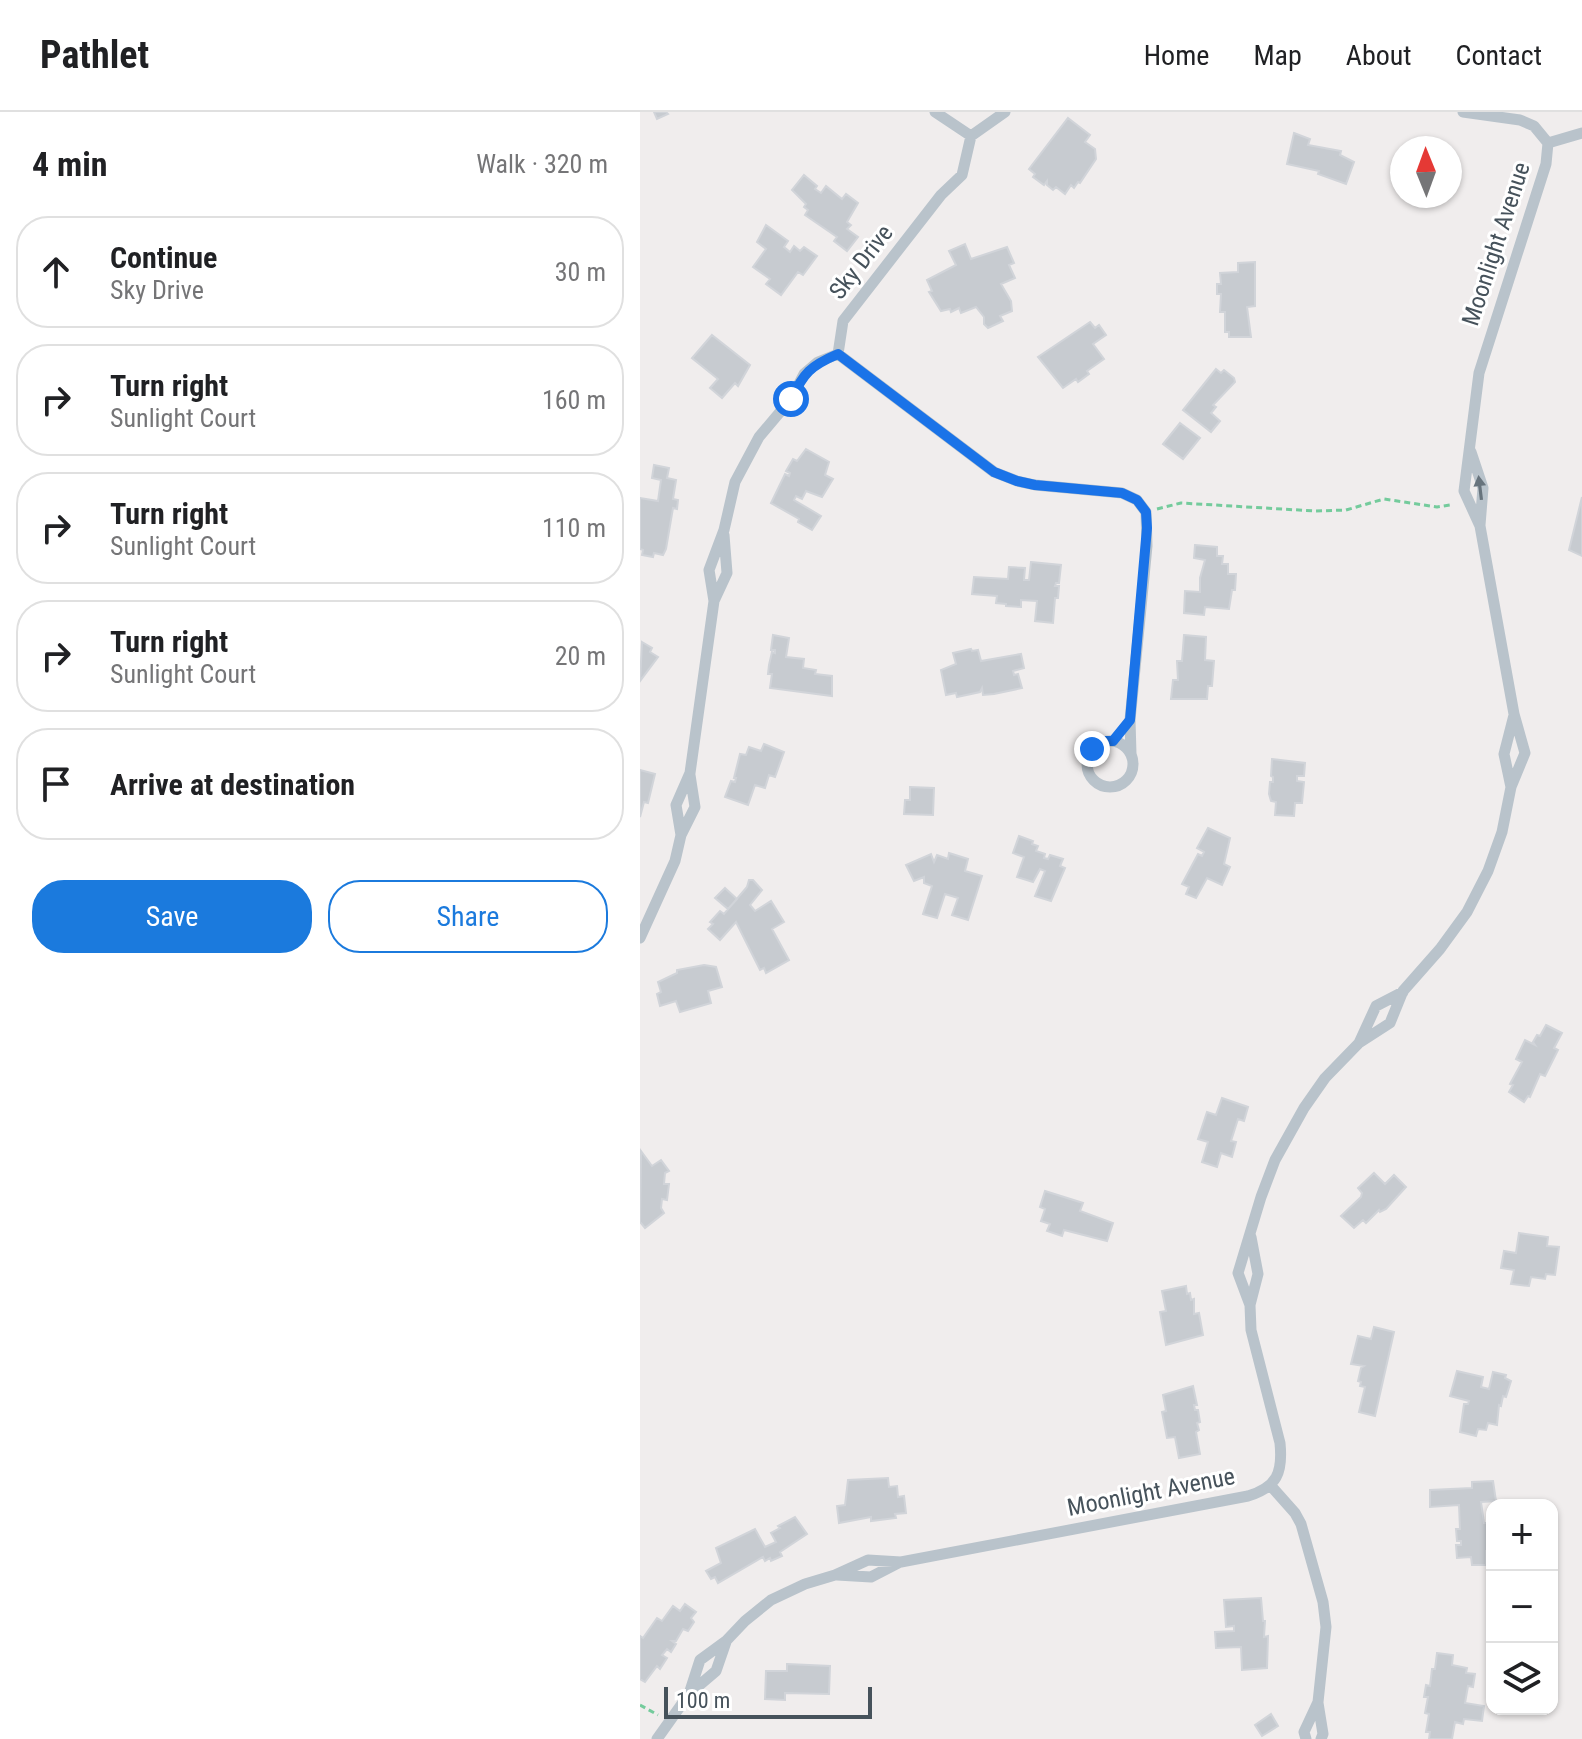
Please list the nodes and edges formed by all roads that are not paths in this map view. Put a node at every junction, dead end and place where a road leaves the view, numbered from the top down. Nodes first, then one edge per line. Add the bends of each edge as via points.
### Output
1 (935, 112) edge
2 (1005, 112) edge
3 (1463, 112) edge
4 (1582, 133) edge
5 (971, 136) junction
6 (1548, 143) junction
7 (838, 354) junction
8 (1471, 452) junction
9 (1480, 526) junction
10 (724, 530) junction
11 (714, 601) junction
12 (1514, 714) junction
13 (1121, 737) junction
14 (1131, 754) junction
15 (690, 773) junction
16 (1511, 787) junction
17 (681, 835) junction
18 (640, 938) edge
19 (1403, 991) junction
20 (1359, 1043) junction
21 (1251, 1236) junction
22 (1250, 1305) junction
23 (1271, 1486) junction
24 (726, 1641) junction
25 (689, 1694) junction
26 (1318, 1702) junction
27 (657, 1739) edge
28 (1306, 1739) edge
29 (1321, 1739) edge

1 - 5 street
2 - 5 street
3 - 6 street, Moonlight Avenue via 1520,120 1534,126
4 - 6 street
5 - 7 street, Sky Drive via 962,175 843,321
6 - 8 street, Moonlight Avenue via 1546,164 1479,373
7 - 10 street via 804,374 759,437 735,482
7 - 13 street via 994,472 1035,485 1122,493 1146,512 1130,720
9 -> 8 street, Moonlight Avenue via 1483,488
8 - 9 street, Moonlight Avenue via 1464,491
9 - 12 street, Moonlight Avenue
10 - 11 street via 727,573
10 - 11 street via 709,570
11 - 15 street
12 - 16 street, Moonlight Avenue via 1504,754
12 - 16 street, Moonlight Avenue via 1525,753
13 - 14 street
13 - 14 street
13 - 14 street via 1098,744 1088,756 1088,771 1097,783 1112,787 1126,781 1133,768
15 - 17 street via 676,805
15 - 17 street via 695,807
16 - 19 street, Moonlight Avenue via 1502,832 1467,912
17 - 18 street via 675,861
19 - 20 street, Moonlight Avenue via 1390,1023
19 - 20 street, Moonlight Avenue via 1376,1006
20 - 21 street, Moonlight Avenue via 1325,1078 1287,1136
21 - 22 street, Moonlight Avenue via 1258,1274
21 - 22 street, Moonlight Avenue via 1238,1273
22 - 23 street, Moonlight Avenue via 1251,1330 1280,1443 1282,1461
23 - 24 street, Moonlight Avenue via 1248,1496 901,1562 868,1560 771,1600
23 - 26 street via 1301,1524 1323,1602 1326,1627
24 - 25 street, Moonlight Avenue via 716,1671
24 - 25 street, Moonlight Avenue via 700,1660
25 - 27 street, Moonlight Avenue
26 - 28 street via 1304,1732
26 - 29 street

